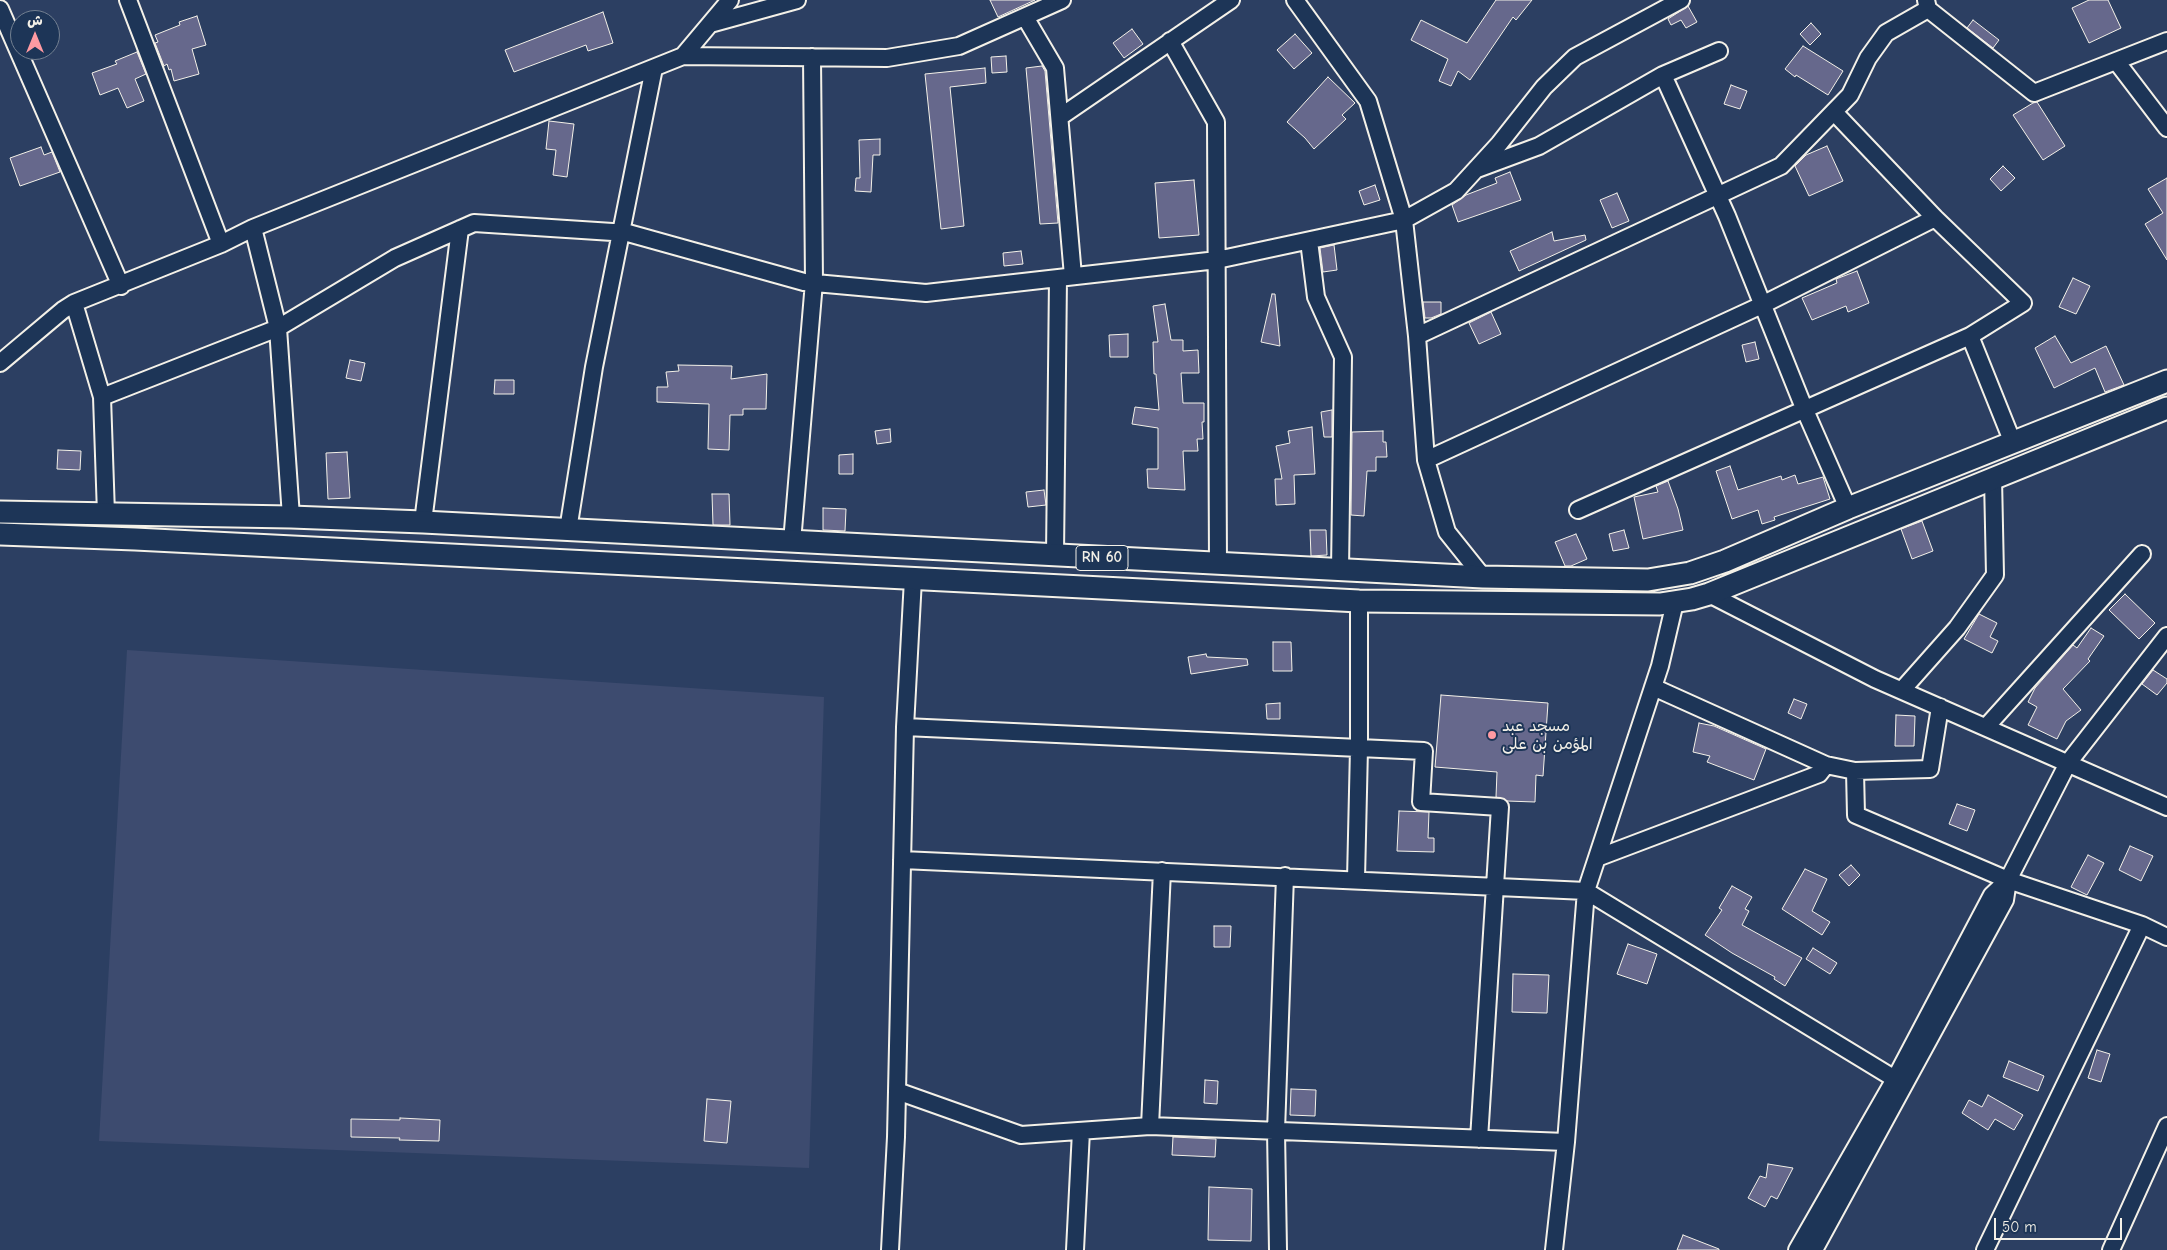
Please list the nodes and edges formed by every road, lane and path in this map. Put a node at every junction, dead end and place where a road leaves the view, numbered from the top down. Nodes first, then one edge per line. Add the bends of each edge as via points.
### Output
1 (128, 0) edge
2 (730, 0) edge
3 (797, 0) edge
4 (1062, 0) edge
5 (1231, 0) edge
6 (1295, 0) edge
7 (1681, 0) edge
8 (1927, 4) edge
9 (0, 9) edge
10 (1025, 17) junction
11 (710, 24) junction
12 (1170, 41) junction
13 (2167, 41) edge
14 (1719, 51) dead end
15 (683, 56) junction
16 (812, 57) junction
17 (2116, 61) junction
18 (654, 68) junction
19 (1663, 75) junction
20 (1834, 112) junction
21 (1060, 117) junction
22 (2167, 128) edge
23 (1475, 170) junction
24 (1718, 195) junction
25 (1935, 218) junction
26 (1404, 220) junction
27 (253, 228) junction
28 (460, 229) junction
29 (620, 232) junction
30 (1309, 241) junction
31 (221, 244) junction
32 (1216, 260) junction
33 (1066, 277) junction
34 (814, 282) junction
35 (121, 286) junction
36 (74, 303) junction
37 (1762, 305) junction
38 (278, 328) junction
39 (1417, 336) junction
40 (1970, 336) junction
41 (0, 363) edge
42 (2167, 381) edge
43 (102, 398) junction
44 (1804, 408) junction
45 (2167, 408) edge
46 (2013, 443) junction
47 (1426, 460) junction
48 (1993, 478) junction
49 (1848, 508) junction
50 (1578, 510) dead end
51 (0, 512) edge
52 (106, 514) junction
53 (290, 516) junction
54 (423, 522) junction
55 (568, 530) junction
56 (0, 534) edge
57 (792, 542) junction
58 (2142, 554) dead end
59 (1055, 555) junction
60 (1218, 564) junction
61 (1340, 570) junction
62 (1483, 577) junction
63 (913, 578) junction
64 (1709, 594) junction
65 (1359, 601) junction
66 (1675, 602) junction
67 (2167, 636) edge
68 (1653, 687) junction
69 (1902, 690) junction
70 (1940, 707) junction
71 (906, 727) junction
72 (1986, 727) junction
73 (1360, 748) junction
74 (2068, 763) junction
75 (1826, 765) junction
76 (1855, 771) junction
77 (2167, 807) edge
78 (1597, 858) junction
79 (902, 860) junction
80 (1162, 871) junction
81 (1285, 876) junction
82 (1356, 880) junction
83 (2008, 880) junction
84 (1495, 887) junction
85 (1586, 891) junction
86 (2142, 926) junction
87 (2167, 937) edge
88 (1895, 1079) junction
89 (897, 1091) junction
90 (1150, 1126) junction
91 (2167, 1126) edge
92 (1081, 1131) junction
93 (1276, 1131) junction
94 (1479, 1139) junction
95 (1566, 1142) junction
96 (890, 1250) edge
97 (1075, 1250) edge
98 (1278, 1250) edge
99 (1554, 1250) edge
100 (1797, 1250) edge
101 (1814, 1250) edge
102 (1985, 1250) edge
103 (2110, 1250) edge

1 - 31 street
2 - 11 street
3 - 11 street
4 - 10 street
5 - 12 street
6 - 26 street via 1368,100
7 - 23 street via 1574,57 1544,87
8 - 17 street via 2034,93
8 - 20 street via 1886,33 1868,58 1850,95
9 - 35 street
10 - 16 street via 959,46 888,58
10 - 21 street via 1055,68
11 - 15 street
12 - 21 street
12 - 32 street via 1216,122
13 - 17 street
14 - 19 street
15 - 16 street
15 - 18 street
16 - 34 street
17 - 22 street
18 - 27 street
18 - 29 street
19 - 23 street via 1539,146
19 - 24 street
20 - 24 street via 1781,166
20 - 25 street
21 - 33 street
23 - 26 street via 1456,191
24 - 37 street
24 - 39 street
25 - 37 street
25 - 40 street via 2023,303
26 - 30 street
26 - 39 street
27 - 31 street
27 - 38 street
28 - 29 street via 474,223
28 - 38 street via 395,258
28 - 54 street
29 - 34 street
29 - 55 street
30 - 32 street
30 - 61 street via 1316,297 1343,356
31 - 35 street
32 - 33 street
32 - 60 street
33 - 34 street via 926,294
33 - 59 street
34 - 57 street
35 - 36 street
36 - 41 street
36 - 43 street
37 - 44 street
37 - 47 street
38 - 43 street
38 - 53 street
39 - 47 street
40 - 44 street
40 - 46 street
42 - 46 main road, RN 60
43 - 52 street
44 - 49 street
44 - 50 street
45 - 48 main road, RN 60
46 - 49 main road, RN 60
47 - 62 street via 1447,532
48 - 64 main road, RN 60
48 - 69 street via 1995,575 1957,628
49 - 62 main road, RN 60 via 1725,561 1672,577 1623,580
51 - 52 main road, RN 60
52 - 53 main road, RN 60
53 - 54 main road, RN 60
54 - 55 main road, RN 60
55 - 57 main road, RN 60
56 - 63 main road, RN 60
57 - 59 main road, RN 60
58 - 72 street
59 - 60 main road, RN 60
60 - 61 main road, RN 60
61 - 62 main road, RN 60
63 - 65 main road, RN 60
63 - 71 street
64 - 66 main road, RN 60
64 - 69 street
65 - 66 main road, RN 60 via 1644,605
65 - 73 street
66 - 68 street
67 - 74 street
68 - 75 street
68 - 78 street
69 - 70 street
70 - 72 street
70 - 76 street via 1930,769
71 - 73 street
71 - 79 street
72 - 74 street
73 - 82 street
73 - 84 street via 1424,751 1421,802 1500,807
74 - 77 street
74 - 83 street
75 - 76 street
75 - 78 street via 1819,774
76 - 83 street via 1856,815
78 - 85 street
79 - 80 street
79 - 89 street
80 - 81 street
80 - 90 street
81 - 82 street
81 - 93 street
82 - 84 street
83 - 86 street
83 - 88 street via 1992,895
83 - 101 street via 2005,900
84 - 85 street
84 - 94 street
85 - 88 street
85 - 95 street
86 - 87 street
86 - 102 street
88 - 100 street
89 - 92 street via 1021,1135
89 - 96 street
90 - 92 street
90 - 93 street
91 - 103 street
92 - 97 street
93 - 94 street
93 - 98 street
94 - 95 street
95 - 99 street

